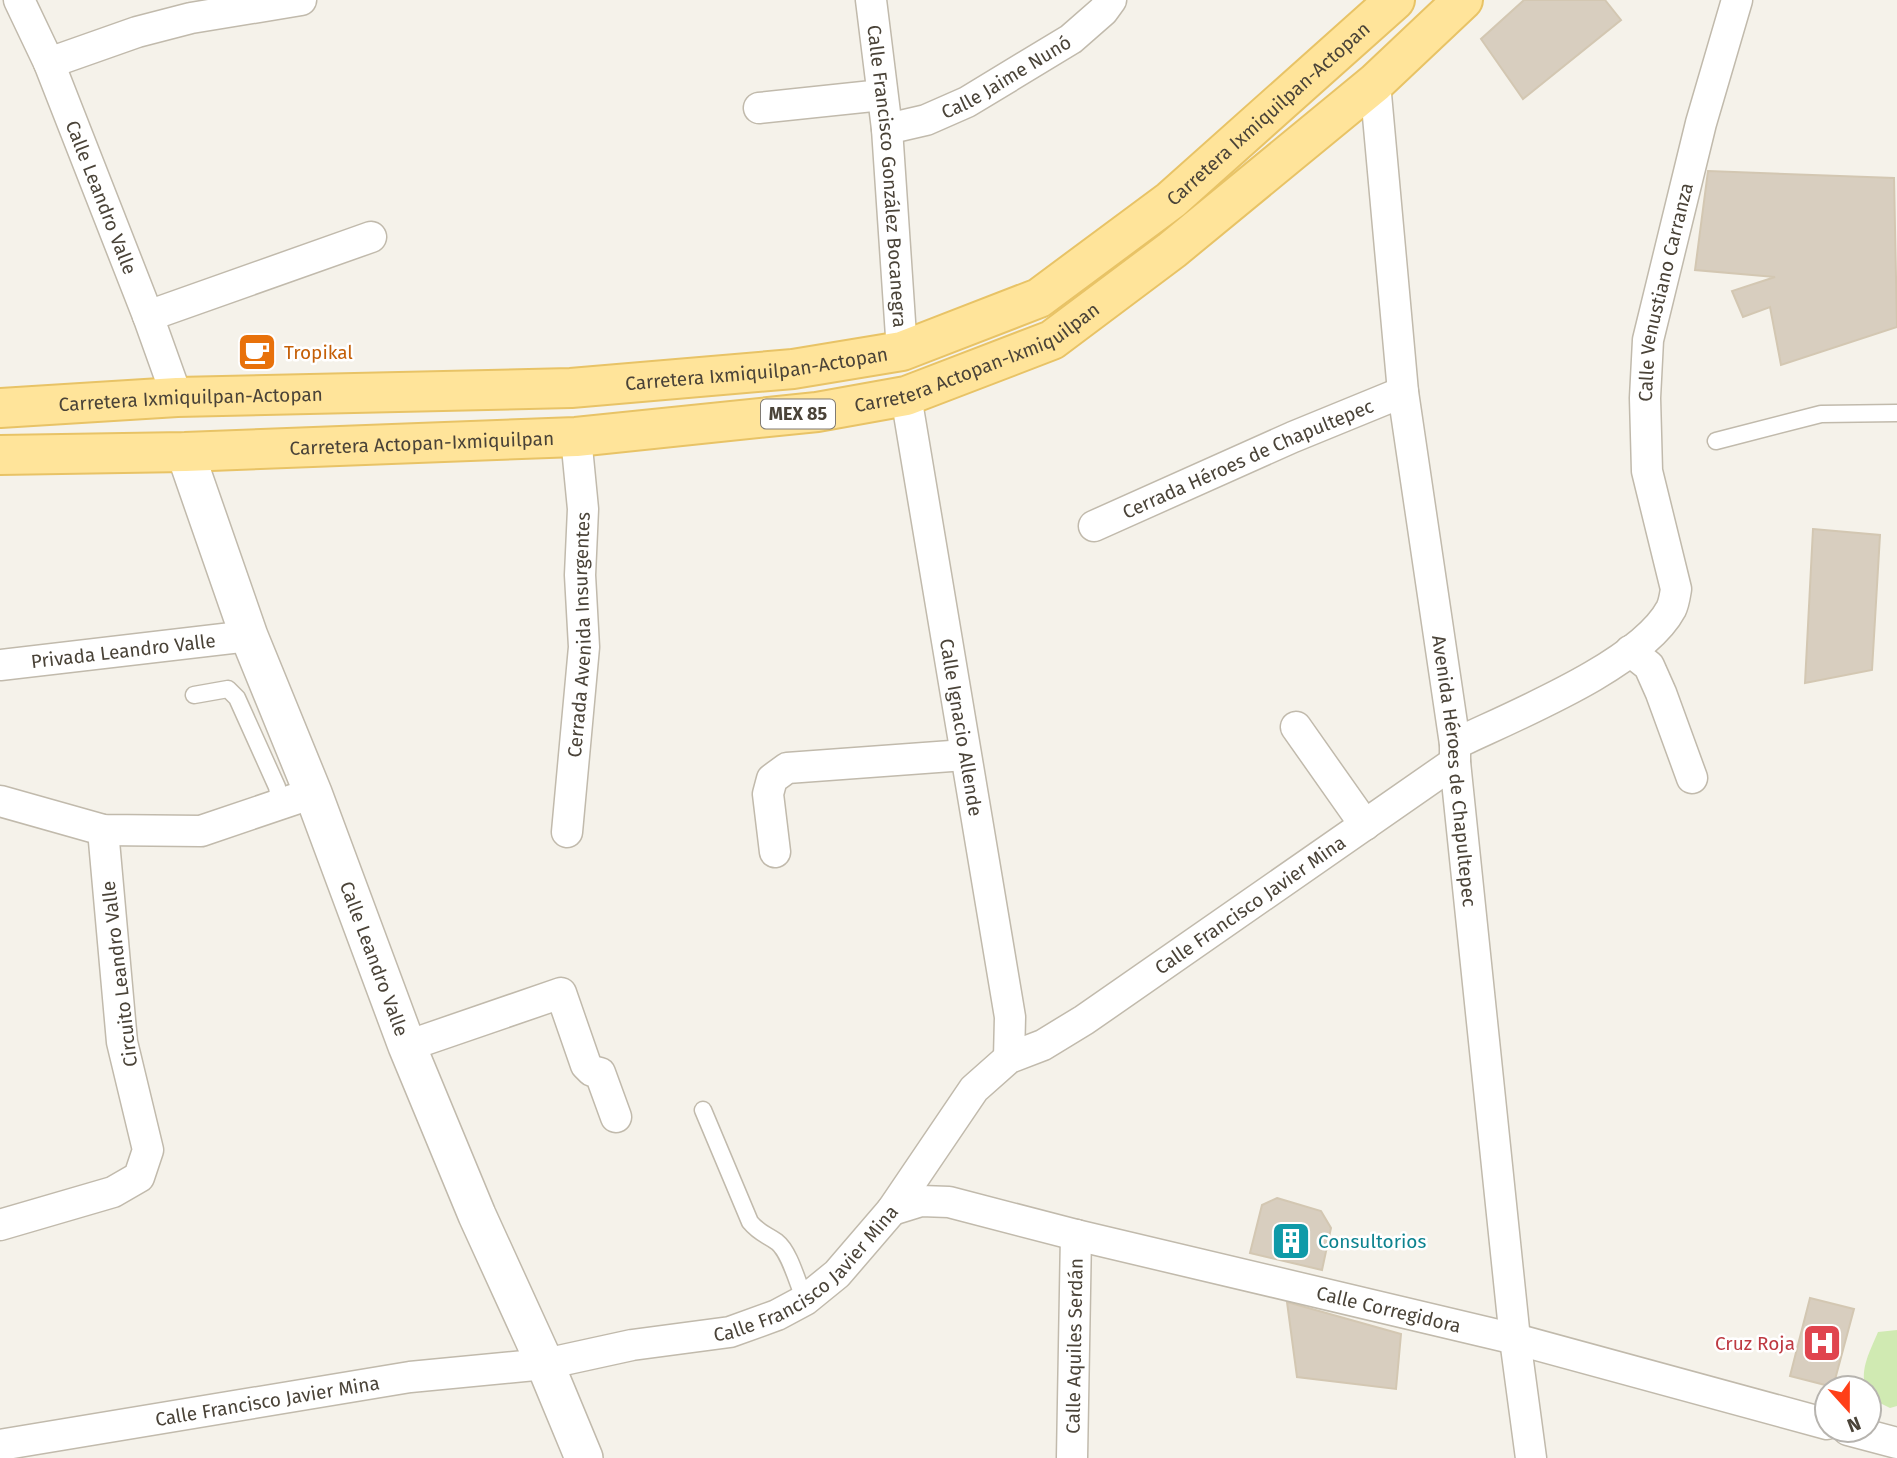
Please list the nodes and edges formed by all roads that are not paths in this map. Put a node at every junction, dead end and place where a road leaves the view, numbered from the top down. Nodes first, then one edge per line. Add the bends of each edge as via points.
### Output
1 (871, 0) edge
2 (1111, 0) edge
3 (1395, 0) edge
4 (1463, 0) edge
5 (1737, 0) edge
6 (294, 1) edge
7 (13, 4) edge
8 (49, 63) junction
9 (1375, 83) junction
10 (882, 95) junction
11 (760, 108) dead end
12 (887, 129) junction
13 (371, 237) dead end
14 (148, 316) junction
15 (902, 351) junction
16 (1403, 392) junction
17 (906, 396) junction
18 (177, 397) junction
19 (0, 408) edge
20 (1897, 413) edge
21 (576, 437) junction
22 (1716, 441) dead end
23 (186, 452) junction
24 (0, 455) edge
25 (1094, 527) dead end
26 (1676, 589) joint
27 (249, 636) junction
28 (1630, 652) junction
29 (0, 665) edge
30 (194, 695) dead end
31 (1296, 727) dead end
32 (1455, 753) junction
33 (965, 755) junction
34 (1692, 778) dead end
35 (296, 799) junction
36 (0, 801) edge
37 (1366, 825) junction
38 (103, 830) junction
39 (567, 832) dead end
40 (775, 852) dead end
41 (407, 1046) junction
42 (1009, 1058) junction
43 (703, 1110) dead end
44 (616, 1117) dead end
45 (933, 1149) junction
46 (949, 1202) junction
47 (892, 1210) junction
48 (0, 1225) edge
49 (1076, 1235) junction
50 (805, 1300) junction
51 (1515, 1339) junction
52 (545, 1364) junction
53 (1813, 1420) edge
54 (0, 1446) edge
55 (584, 1458) edge
56 (1072, 1458) edge
57 (1531, 1458) edge

1 - 10 street, Calle Francisco González Bocanegra
2 - 12 street, Calle Jaime Nunó via 1072,39 967,103
3 - 15 main road, Carretera Ixmiquilpan-Actopan / MEX 85 via 1171,200 1039,298
4 - 9 main road, Carretera Actopan-Ixmiquilpan / MEX 85
5 - 26 street, Calle Venustiano Carranza via 1700,123 1648,341 1647,471
6 - 8 street via 191,18
7 - 8 street, Calle Leandro Valle
8 - 14 street, Calle Leandro Valle
9 - 16 street, Avenida Héroes de Chapultepec
9 - 17 main road, Carretera Actopan-Ixmiquilpan / MEX 85 via 1172,250 1052,340
10 - 11 street
10 - 12 street, Calle Francisco González Bocanegra
12 - 15 street, Calle Francisco González Bocanegra
13 - 14 street
14 - 18 street, Calle Leandro Valle
15 - 18 main road, Carretera Ixmiquilpan-Actopan / MEX 85 via 793,369 571,388
16 - 25 street, Cerrada Héroes de Chapultepec
16 - 32 street, Avenida Héroes de Chapultepec
17 - 21 main road, Carretera Actopan-Ixmiquilpan / MEX 85 via 817,412
17 - 33 street, Calle Ignacio Allende
18 - 19 main road, Carretera Ixmiquilpan-Actopan / MEX 85
20 - 22 lane via 1821,414
21 - 23 main road, Carretera Actopan-Ixmiquilpan / MEX 85
21 - 39 street, Cerrada Avenida Insurgentes via 583,509 584,647
23 - 24 main road, Carretera Actopan-Ixmiquilpan / MEX 85
23 - 27 street, Calle Leandro Valle
26 - 28 street, Calle Francisco Javier Mina via 1673,607
27 - 29 street, Privada Leandro Valle
27 - 35 street, Calle Leandro Valle
28 - 32 street, Calle Francisco Javier Mina
28 - 34 street via 1649,666
30 - 35 lane via 228,689 237,698 277,786
31 - 37 street
32 - 37 street, Calle Francisco Javier Mina
32 - 51 street, Avenida Héroes de Chapultepec
33 - 40 street via 787,768 772,779 768,794
33 - 42 street, Calle Ignacio Allende via 1010,1017
35 - 38 street via 201,831
35 - 41 street, Calle Leandro Valle
36 - 38 street
37 - 42 street, Calle Francisco Javier Mina via 1084,1020 1044,1045
38 - 48 street, Circuito Leandro Valle via 122,1042 148,1150 139,1177 113,1192
41 - 44 street via 561,993 586,1065 600,1073
41 - 52 street, Calle Leandro Valle
42 - 45 street, Calle Francisco Javier Mina via 974,1090
43 - 50 lane via 750,1222 785,1252
45 - 46 street via 935,1177
45 - 47 street, Calle Francisco Javier Mina
46 - 47 street, Calle Corregidora via 920,1201
46 - 49 street, Calle Corregidora
47 - 50 street, Calle Francisco Javier Mina via 837,1275
49 - 51 street, Calle Corregidora
49 - 56 street, Calle Aquiles Serdán
50 - 52 street, Calle Francisco Javier Mina via 730,1332 632,1345
51 - 53 street, Calle Corregidora
51 - 57 street, Avenida Héroes de Chapultepec
52 - 54 street, Calle Francisco Javier Mina via 410,1377
52 - 55 street, Calle Leandro Valle

